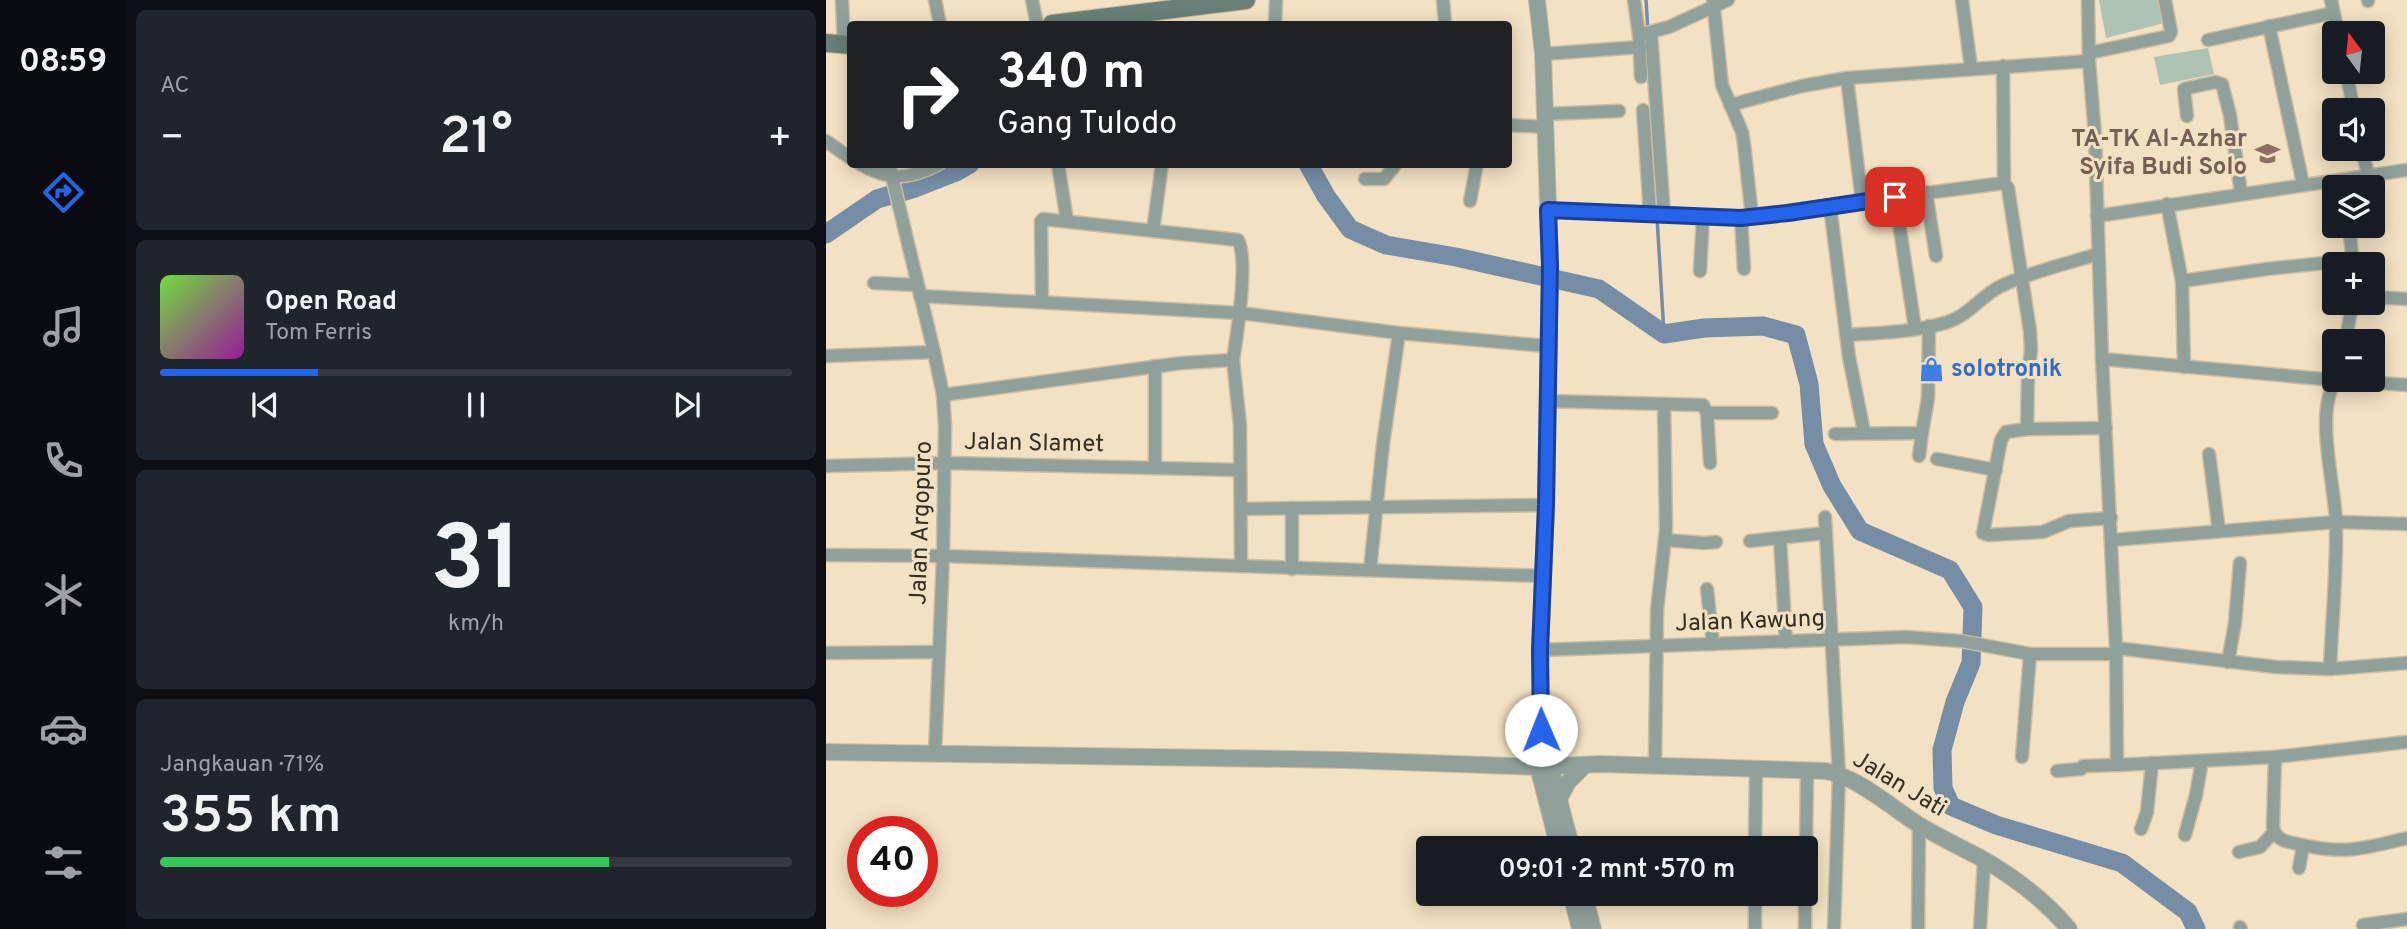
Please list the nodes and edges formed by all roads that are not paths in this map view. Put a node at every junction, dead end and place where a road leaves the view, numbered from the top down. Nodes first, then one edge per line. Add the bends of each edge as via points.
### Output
1 (842, 0) edge
2 (935, 0) edge
3 (1032, 0) edge
4 (1246, 0) edge
5 (1276, 0) edge
6 (1443, 0) edge
7 (1537, 0) edge
8 (1634, 0) edge
9 (1728, 0) edge
10 (1962, 0) edge
11 (2088, 0) edge
12 (2165, 0) edge
13 (1192, 3) edge
14 (1714, 4) edge
15 (2332, 6) edge
16 (1134, 7) edge
17 (939, 21) edge
18 (1036, 21) edge
19 (1066, 21) edge
20 (1275, 21) edge
21 (1445, 21) edge
22 (2269, 26) junction
23 (1645, 36) junction
24 (2208, 40) dead end
25 (826, 43) edge
26 (847, 45) edge
27 (1543, 54) junction
28 (2089, 57) junction
29 (2003, 66) junction
30 (1970, 68) junction
31 (1642, 77) dead end
32 (1847, 78) junction
33 (1730, 105) junction
34 (1643, 110) dead end
35 (1619, 111) dead end
36 (2187, 116) dead end
37 (1546, 120) junction
38 (1512, 124) edge
39 (826, 141) edge
40 (847, 156) edge
41 (2365, 161) edge
42 (866, 168) edge
43 (929, 168) edge
44 (1059, 168) edge
45 (1161, 168) edge
46 (1393, 168) edge
47 (1476, 168) edge
48 (2407, 170) edge
49 (2368, 175) joint
50 (892, 176) edge
51 (1365, 179) dead end
52 (2004, 183) junction
53 (2303, 184) junction
54 (2322, 184) edge
55 (1926, 192) junction
56 (2241, 193) junction
57 (1895, 197) junction
58 (1470, 201) dead end
59 (1862, 201) junction
60 (2167, 204) junction
61 (1830, 206) junction
62 (1548, 210) junction
63 (1658, 214) junction
64 (1703, 216) junction
65 (2097, 216) junction
66 (1747, 217) junction
67 (1067, 221) junction
68 (1153, 231) junction
69 (2098, 254) junction
70 (1936, 256) dead end
71 (2322, 265) edge
72 (1744, 269) dead end
73 (1700, 271) dead end
74 (2023, 278) junction
75 (2182, 281) junction
76 (874, 283) dead end
77 (919, 291) junction
78 (2385, 298) edge
79 (2407, 299) edge
80 (1042, 302) junction
81 (1240, 313) junction
82 (1922, 327) junction
83 (1399, 332) junction
84 (1847, 335) junction
85 (1548, 346) junction
86 (934, 352) junction
87 (826, 356) edge
88 (2102, 359) junction
89 (1233, 360) junction
90 (1155, 366) junction
91 (2184, 367) junction
92 (2322, 379) edge
93 (2385, 383) edge
94 (2407, 385) edge
95 (2330, 392) edge
96 (943, 395) junction
97 (1548, 401) junction
98 (1664, 404) junction
99 (1707, 413) junction
100 (1772, 413) dead end
101 (2106, 428) junction
102 (2027, 429) junction
103 (1864, 432) junction
104 (1922, 433) junction
105 (1835, 434) dead end
106 (2210, 454) dead end
107 (1919, 456) dead end
108 (1937, 459) dead end
109 (946, 463) junction
110 (1710, 463) dead end
111 (826, 466) edge
112 (1155, 468) junction
113 (1240, 470) junction
114 (1996, 470) junction
115 (1546, 505) junction
116 (1376, 507) junction
117 (1292, 508) junction
118 (1241, 509) junction
119 (1825, 517) dead end
120 (2111, 517) junction
121 (2336, 522) junction
122 (2407, 524) edge
123 (2219, 531) junction
124 (1826, 533) junction
125 (1780, 538) junction
126 (1665, 540) junction
127 (2112, 540) junction
128 (1750, 541) dead end
129 (1716, 542) dead end
130 (826, 555) edge
131 (943, 556) junction
132 (2240, 563) dead end
133 (1241, 566) junction
134 (1292, 569) junction
135 (1370, 570) junction
136 (1543, 576) junction
137 (1707, 589) dead end
138 (1833, 640) junction
139 (1786, 642) junction
140 (1713, 644) junction
141 (1656, 646) junction
142 (1540, 650) junction
143 (2116, 651) junction
144 (938, 652) junction
145 (826, 653) edge
146 (2030, 654) junction
147 (2228, 662) junction
148 (2407, 663) edge
149 (2330, 669) junction
150 (2407, 742) edge
151 (826, 752) edge
152 (935, 754) junction
153 (2022, 757) dead end
154 (2275, 757) junction
155 (2202, 761) junction
156 (1543, 762) junction
157 (2152, 763) junction
158 (1585, 765) junction
159 (2117, 765) junction
160 (1655, 766) junction
161 (1756, 770) junction
162 (1807, 771) junction
163 (2057, 771) dead end
164 (1839, 775) junction
165 (1559, 799) junction
166 (1919, 825) junction
167 (2141, 829) dead end
168 (2274, 832) junction
169 (2185, 835) dead end
170 (1557, 836) edge
171 (1569, 836) edge
172 (1755, 836) edge
173 (1806, 836) edge
174 (2407, 838) edge
175 (2303, 846) junction
176 (2239, 852) dead end
177 (1984, 860) junction
178 (2299, 868) dead end
179 (1755, 906) edge
180 (1805, 906) edge
181 (1582, 919) edge
182 (2407, 919) edge
183 (2363, 925) dead end
184 (1593, 929) edge
185 (1755, 929) edge
186 (1805, 929) edge
187 (1833, 929) edge
188 (1917, 929) edge
189 (1980, 929) edge
190 (2068, 929) edge

1 - 26 street
2 - 17 street
3 - 18 street
4 - 13 main road
5 - 20 street
6 - 21 street
7 - 27 street
8 - 23 street
9 - 14 street
10 - 30 street
11 - 28 street
12 - 28 street via 2169,36
13 - 16 main road
14 - 23 street
14 - 33 street via 1717,56
15 - 22 street
16 - 19 main road
22 - 24 street
22 - 53 street
23 - 27 street
23 - 31 street
23 - 63 street
25 - 26 main road
27 - 37 street
28 - 29 street
28 - 65 street
29 - 30 street
29 - 52 street
30 - 32 street
32 - 33 street
32 - 59 street
33 - 66 street via 1744,144
34 - 63 street
35 - 37 street
36 - 56 street via 2184,89 2222,84
37 - 38 street
37 - 62 street
39 - 40 street
41 - 49 street
42 - 50 street
43 - 50 street
44 - 67 street
45 - 68 street
46 - 51 street via 1384,179
47 - 58 street
48 - 49 street
50 - 77 street, Jalan Argopuro
52 - 55 street
52 - 74 street
53 - 54 street
53 - 56 street
55 - 57 street
55 - 70 street
56 - 60 street
57 - 59 street
57 - 82 street
59 - 61 street
60 - 65 street
60 - 75 street
61 - 66 street
61 - 84 street
62 - 63 street
62 - 85 street
63 - 64 street
64 - 66 street
64 - 73 street
65 - 69 street
66 - 72 street
67 - 68 street
67 - 80 street via 1041,220
68 - 81 street via 1238,240
69 - 74 street
69 - 88 street
71 - 75 street
74 - 82 street via 1998,288 1959,317
74 - 102 street via 2031,350
75 - 91 street
76 - 77 street
77 - 80 street
77 - 86 street, Jalan Argopuro
78 - 79 street
80 - 81 street
81 - 83 street
81 - 89 street
82 - 84 street
82 - 104 street via 1928,398
83 - 85 street
83 - 116 street
84 - 103 street
85 - 97 street
86 - 87 street
86 - 96 street, Jalan Argopuro
88 - 91 street
88 - 101 street
89 - 90 street
89 - 113 street
90 - 96 street
90 - 112 street
91 - 92 street
93 - 94 street
95 - 121 street via 2327,431
96 - 109 street, Jalan Argopuro
97 - 98 street
97 - 115 street
98 - 99 street via 1700,404
98 - 126 street
99 - 100 street
99 - 110 street
101 - 102 street
101 - 120 street
102 - 114 street via 2011,430 2003,436
103 - 104 street
103 - 105 street
104 - 107 street
106 - 123 street
108 - 114 street
109 - 111 street, Jalan Slamet
109 - 112 street, Jalan Slamet
109 - 131 street, Jalan Argopuro
112 - 113 street, Jalan Slamet
113 - 118 street
114 - 120 street via 1984,535 2043,532 2069,521
115 - 116 street
115 - 136 street
116 - 117 street
116 - 135 street
117 - 118 street
117 - 134 street
118 - 133 street
119 - 124 street
120 - 127 street
121 - 122 street
121 - 123 street
121 - 149 street
123 - 127 street
124 - 125 street
124 - 138 street
125 - 128 street
125 - 139 street
126 - 129 street
126 - 141 street
127 - 143 street
130 - 131 street
131 - 133 street
131 - 144 street, Jalan Argopuro
132 - 147 street
133 - 134 street
134 - 135 street
135 - 136 street
136 - 142 street
137 - 140 street
138 - 139 street, Jalan Kawung
138 - 146 street, Jalan Kawung via 1928,638
138 - 164 street
139 - 140 street, Jalan Kawung
140 - 141 street, Jalan Kawung
141 - 142 street, Jalan Kawung
141 - 160 street
142 - 156 street
143 - 146 street, Jalan Kawung
143 - 147 street, Jalan Kawung
143 - 159 street
144 - 145 street
144 - 152 street, Jalan Argopuro
146 - 153 street
147 - 149 street, Jalan Kawung
148 - 149 street, Jalan Kawung
150 - 154 street
151 - 152 street, Jalan Jati
152 - 156 street, Jalan Jati
154 - 155 street
154 - 168 street
155 - 157 street
155 - 169 street
156 - 158 street, Jalan Jati
156 - 165 street
156 - 170 street
157 - 159 street
157 - 167 street
158 - 160 street, Jalan Jati
158 - 165 street via 1567,782
159 - 163 street
160 - 161 street, Jalan Jati
161 - 162 street, Jalan Jati
161 - 172 street
162 - 164 street, Jalan Jati
162 - 173 street
164 - 166 street, Jalan Jati
164 - 187 street
165 - 171 street
166 - 177 street, Jalan Jati
166 - 188 street
168 - 175 street via 2286,842
168 - 176 street via 2260,847
174 - 175 street via 2341,852
175 - 178 street
177 - 189 street
177 - 190 street, Jalan Jati via 2029,890
179 - 185 street
180 - 186 street
181 - 184 street
182 - 183 street

